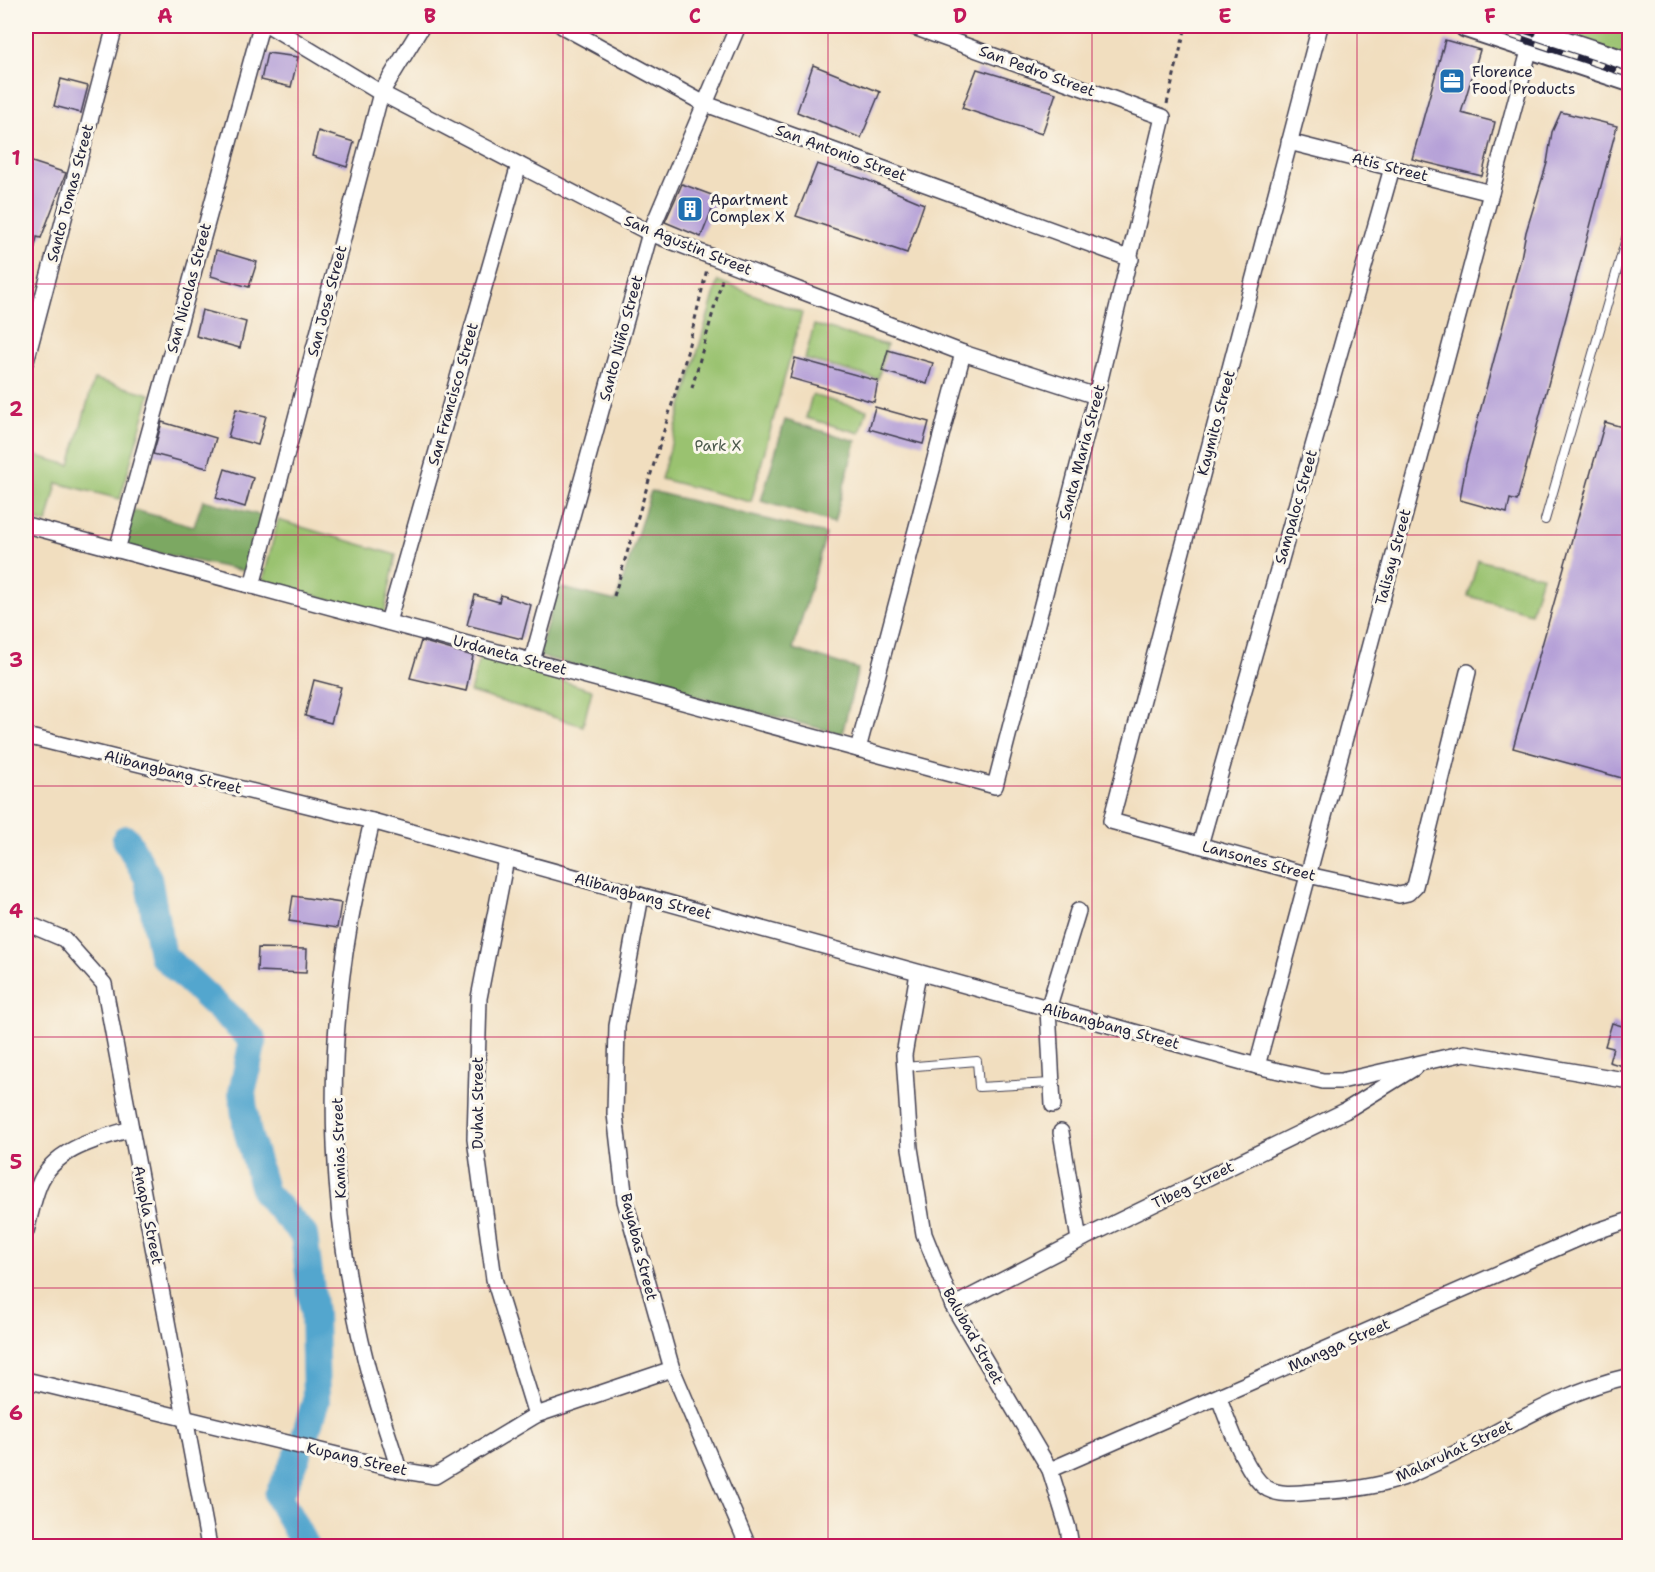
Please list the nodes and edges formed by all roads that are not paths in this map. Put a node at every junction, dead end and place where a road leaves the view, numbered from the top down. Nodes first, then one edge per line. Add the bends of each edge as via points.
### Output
1 (115, 26) edge
2 (261, 26) edge
3 (270, 26) edge
4 (422, 26) edge
5 (562, 26) edge
6 (738, 26) edge
7 (911, 26) edge
8 (1320, 26) edge
9 (1466, 26) edge
10 (1526, 35) edge
11 (1629, 64) edge
12 (1629, 80) edge
13 (381, 93) junction
14 (703, 103) junction
15 (1163, 117) joint
16 (1289, 142) junction
17 (519, 165) junction
18 (1392, 168) junction
19 (1491, 193) junction
20 (1629, 225) edge
21 (650, 233) junction
22 (1131, 259) junction
23 (963, 353) junction
24 (26, 361) edge
25 (1096, 396) junction
26 (1545, 520) dead end
27 (26, 525) edge
28 (117, 550) junction
29 (252, 586) junction
30 (387, 622) junction
31 (532, 661) junction
32 (1468, 672) dead end
33 (26, 736) edge
34 (858, 749) junction
35 (995, 786) joint
36 (372, 821) junction
37 (1111, 821) joint
38 (1200, 845) junction
39 (506, 859) junction
40 (1308, 875) junction
41 (641, 896) junction
42 (1078, 911) dead end
43 (26, 923) edge
44 (918, 973) junction
45 (1048, 1009) junction
46 (1430, 1059) junction
47 (1257, 1066) junction
48 (904, 1067) junction
49 (1629, 1081) edge
50 (1051, 1083) junction
51 (1053, 1105) dead end
52 (131, 1129) junction
53 (1061, 1132) dead end
54 (1629, 1220) edge
55 (26, 1231) edge
56 (1079, 1240) junction
57 (953, 1306) junction
58 (672, 1369) junction
59 (1629, 1376) edge
60 (26, 1380) edge
61 (1219, 1398) junction
62 (536, 1414) junction
63 (186, 1419) junction
64 (399, 1470) junction
65 (1050, 1470) junction
66 (209, 1546) edge
67 (748, 1546) edge
68 (1071, 1546) edge

1 - 24 street, Santo Tomas Street
2 - 28 street, San Nicolas Street
3 - 13 street, San Agustin Street
4 - 13 street, San Jose Street
5 - 14 street, San Antonio Street
6 - 14 street, Santo Niño Street
7 - 15 street, San Pedro Street
8 - 16 street, Kaymito Street
9 - 10 main road
10 - 11 main road
10 - 12 main road
10 - 19 street, Talisay Street
13 - 17 street, San Agustin Street
13 - 29 street, San Jose Street
14 - 21 street, Santo Niño Street
14 - 22 street, San Antonio Street
15 - 22 street, Santa Maria Street
16 - 18 street, Atis Street
16 - 37 street, Kaymito Street
17 - 21 street, San Agustin Street
17 - 30 street, San Francisco Street
18 - 19 street, Atis Street
18 - 38 street, Sampaloc Street
19 - 40 street, Talisay Street
20 - 26 lane
21 - 23 street, San Agustin Street
21 - 31 street, Santo Niño Street
22 - 25 street, Santa Maria Street
23 - 25 street, San Agustin Street
23 - 34 street
25 - 35 street, Santa Maria Street
27 - 28 street, Urdaneta Street
28 - 29 street, Urdaneta Street
29 - 30 street, Urdaneta Street
30 - 31 street, Urdaneta Street
31 - 34 street, Urdaneta Street
32 - 40 street, Lansones Street via 1415,886 1399,895
33 - 36 street, Alibangbang Street
34 - 35 street, Urdaneta Street
36 - 39 street, Alibangbang Street
36 - 64 street, Kamias Street via 349,929 337,1038 336,1148 346,1257 367,1365
37 - 38 street, Lansones Street
38 - 40 street, Lansones Street
39 - 41 street, Alibangbang Street
39 - 62 street, Duhat Street via 479,998 475,1139 494,1279
40 - 47 street, Talisay Street
41 - 44 street, Alibangbang Street
41 - 58 street, Bayabas Street via 617,1026 615,1114 625,1201
42 - 45 street
43 - 52 street, Anapla Street via 64,939 104,984
44 - 45 street, Alibangbang Street
44 - 48 street, Balubad Street
45 - 47 street, Alibangbang Street
45 - 50 street
46 - 47 street, Alibangbang Street via 1341,1081 1323,1081
46 - 49 street, Alibangbang Street via 1465,1053
46 - 56 street, Tibeg Street via 1345,1111
48 - 50 lane via 977,1061 979,1087
48 - 57 street, Balubad Street via 910,1149 924,1234
50 - 51 street
52 - 55 street via 86,1142 54,1162 39,1184
52 - 63 street, Anapla Street
53 - 56 street
54 - 61 street, Mangga Street via 1591,1233
56 - 57 street, Tibeg Street
57 - 65 street, Balubad Street
58 - 62 street, Kupang Street
58 - 67 street, Bayabas Street
59 - 61 street, Malaruhat Street via 1560,1399 1401,1478 1345,1491 1284,1493 1268,1489 1255,1478
60 - 63 street, Kupang Street
61 - 65 street, Mangga Street
62 - 64 street, Kupang Street via 435,1476
63 - 64 street, Kupang Street
63 - 66 street, Anapla Street
65 - 68 street, Balubad Street

